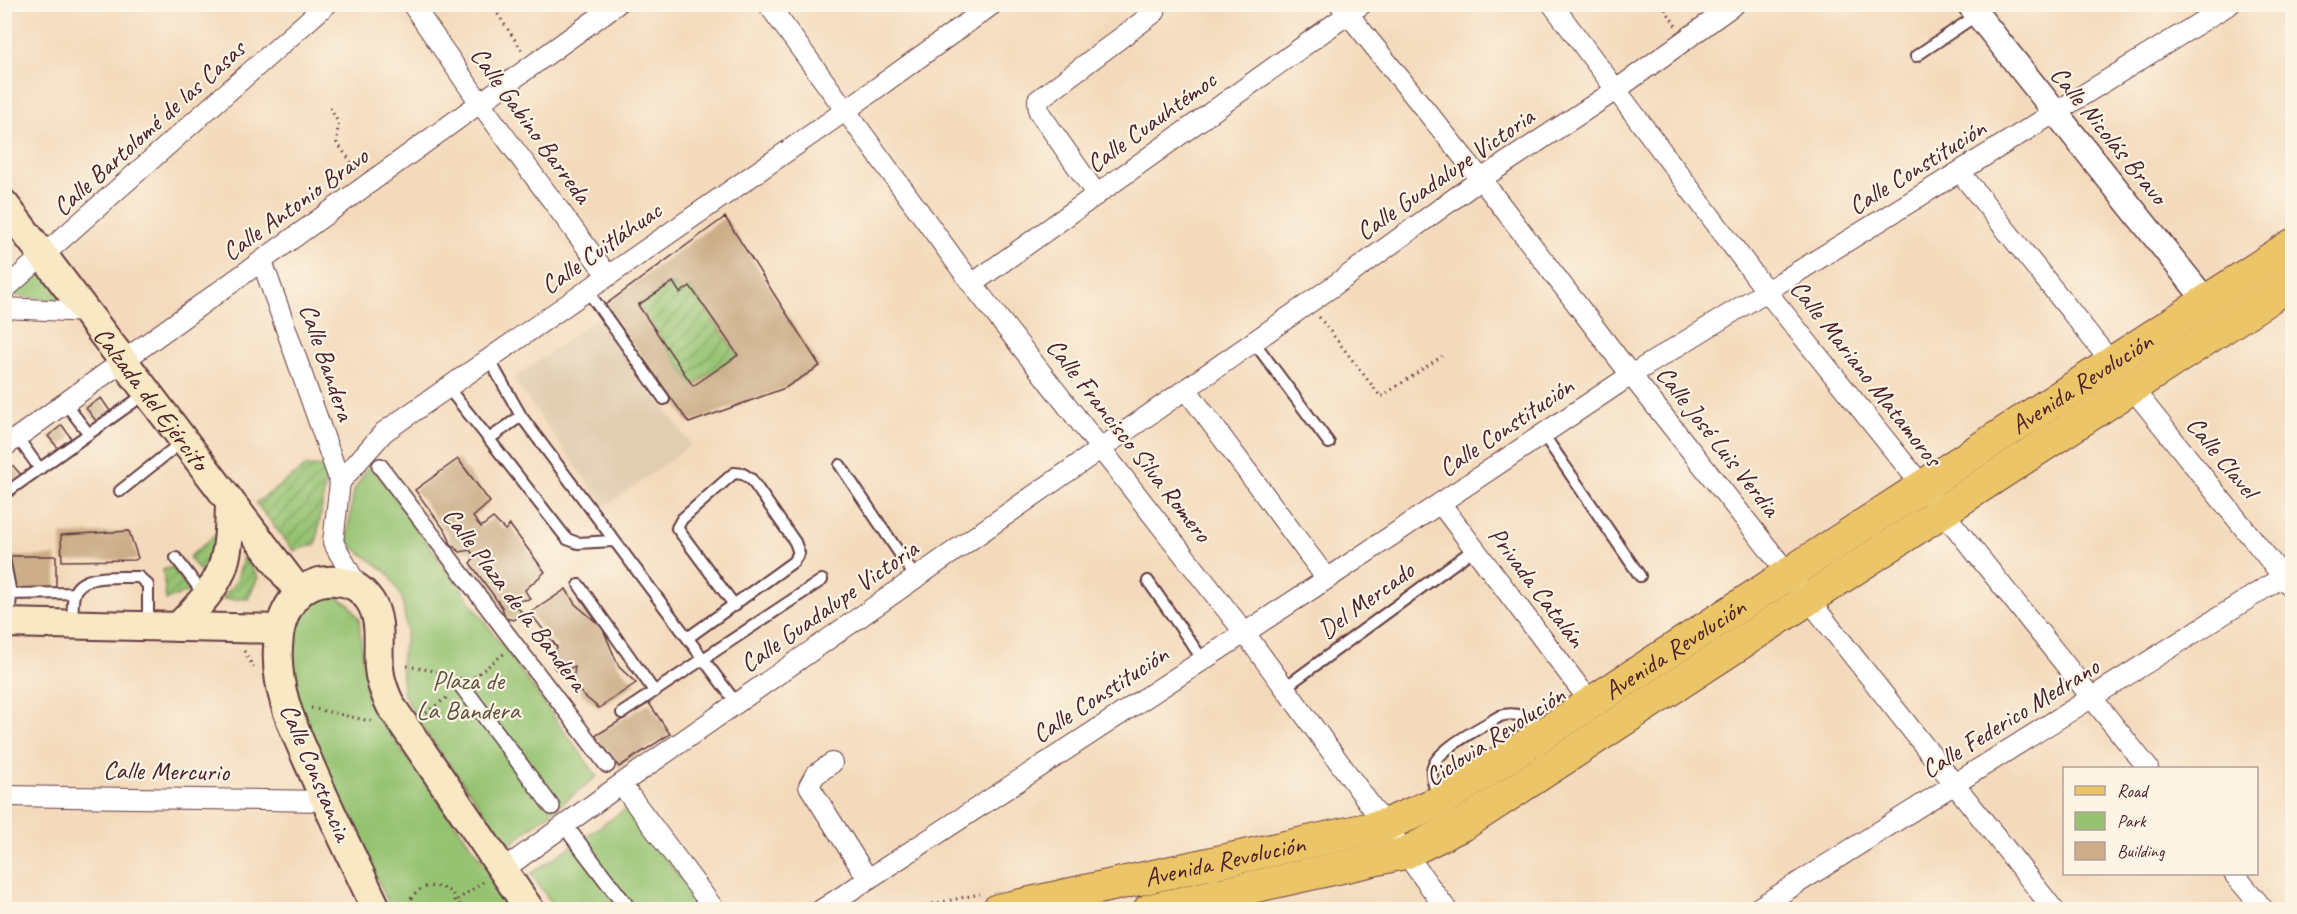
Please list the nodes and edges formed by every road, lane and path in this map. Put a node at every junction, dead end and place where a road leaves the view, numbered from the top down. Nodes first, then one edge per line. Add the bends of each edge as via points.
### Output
1 (327, 4) edge
2 (412, 4) edge
3 (491, 4) edge
4 (617, 4) edge
5 (768, 4) edge
6 (993, 4) edge
7 (1552, 4) edge
8 (1662, 4) edge
9 (1735, 4) edge
10 (2230, 4) edge
11 (1350, 8) edge
12 (1973, 10) edge
13 (1155, 12) dead end
14 (1686, 40) junction
15 (1916, 56) dead end
16 (533, 65) junction
17 (1616, 90) junction
18 (480, 103) junction
19 (330, 108) dead end
20 (845, 111) junction
21 (2054, 114) junction
22 (1960, 172) junction
23 (1481, 179) junction
24 (369, 183) junction
25 (1097, 195) junction
26 (4, 204) edge
27 (2292, 245) edge
28 (46, 256) junction
29 (262, 261) junction
30 (608, 276) junction
31 (2292, 283) edge
32 (972, 284) junction
33 (4, 290) edge
34 (587, 290) junction
35 (1767, 292) junction
36 (2206, 301) junction
37 (1309, 303) junction
38 (4, 308) edge
39 (88, 312) junction
40 (1254, 342) junction
41 (1442, 356) dead end
42 (489, 359) junction
43 (124, 360) junction
44 (2111, 362) junction
45 (1631, 375) junction
46 (448, 387) junction
47 (2132, 388) junction
48 (1186, 389) junction
49 (148, 392) junction
50 (664, 399) dead end
51 (65, 403) junction
52 (521, 416) junction
53 (89, 434) junction
54 (1543, 434) junction
55 (489, 439) junction
56 (184, 440) junction
57 (11, 442) edge
58 (1329, 442) dead end
59 (1101, 448) junction
60 (840, 465) dead end
61 (380, 466) dead end
62 (40, 469) junction
63 (340, 482) junction
64 (1921, 486) junction
65 (120, 491) dead end
66 (4, 494) edge
67 (230, 502) junction
68 (1440, 503) junction
69 (1942, 512) junction
70 (612, 541) junction
71 (1474, 549) junction
72 (4, 558) edge
73 (176, 558) dead end
74 (1788, 573) junction
75 (1640, 576) dead end
76 (916, 578) junction
77 (1326, 579) junction
78 (2289, 579) edge
79 (822, 580) dead end
80 (1148, 581) dead end
81 (579, 585) dead end
82 (358, 587) junction
83 (299, 592) junction
84 (8, 594) edge
85 (74, 594) junction
86 (206, 597) junction
87 (1808, 599) junction
88 (735, 606) junction
89 (7, 623) edge
90 (72, 624) junction
91 (148, 627) junction
92 (178, 627) junction
93 (279, 629) junction
94 (1244, 632) junction
95 (689, 637) junction
96 (239, 646) dead end
97 (704, 658) junction
98 (1203, 660) junction
99 (407, 666) dead end
100 (258, 675) dead end
101 (462, 681) joint
102 (1284, 688) junction
103 (654, 691) junction
104 (2091, 700) junction
105 (1591, 703) junction
106 (737, 704) junction
107 (309, 708) dead end
108 (622, 713) dead end
109 (374, 722) dead end
110 (832, 763) dead end
111 (607, 765) dead end
112 (2147, 767) edge
113 (1955, 783) junction
114 (621, 784) junction
115 (4, 796) edge
116 (326, 801) junction
117 (552, 807) dead end
118 (1385, 825) junction
119 (572, 835) dead end
120 (1406, 853) junction
121 (495, 874) junction
122 (2236, 875) edge
123 (868, 879) junction
124 (457, 900) junction
125 (998, 905) edge
126 (1764, 907) edge
127 (377, 909) edge
128 (407, 909) edge
129 (459, 909) edge
130 (463, 909) edge
131 (530, 909) edge
132 (629, 909) edge
133 (715, 909) edge
134 (821, 909) edge
135 (903, 909) edge
136 (955, 909) edge
137 (1149, 909) edge
138 (1447, 909) edge
139 (2054, 909) edge
140 (2264, 909) edge

1 - 28 street, Calle Bartolomé de las Casas
2 - 18 street, Calle Gabino Barreda
3 - 16 path
4 - 16 street, Calle Antonio Bravo
5 - 20 street, Calle Francisco Silva Romero
6 - 20 street, Calle Cuitláhuac
7 - 17 street, Calle Mariano Matamoros
8 - 14 path
9 - 14 street, Calle Guadalupe Victoria
10 - 21 street, Calle Constitución
11 - 23 street, Calle José Luis Verdia
11 - 25 street, Calle Cuauhtémoc
12 - 15 lane
12 - 21 street, Calle Nicolás Bravo
13 - 25 street via 1038,100 1040,112
14 - 17 street, Calle Guadalupe Victoria
16 - 18 street, Calle Antonio Bravo
17 - 23 street, Calle Guadalupe Victoria
17 - 35 street, Calle Mariano Matamoros
18 - 24 street, Calle Antonio Bravo
18 - 30 street, Calle Gabino Barreda
19 - 24 path via 338,122 337,143
20 - 30 street, Calle Cuitláhuac
20 - 32 street, Calle Francisco Silva Romero
21 - 22 street, Calle Constitución
21 - 36 street, Calle Nicolás Bravo
22 - 35 street, Calle Constitución
22 - 44 street
23 - 37 street, Calle Guadalupe Victoria
23 - 45 street, Calle José Luis Verdia
24 - 29 street, Calle Antonio Bravo
25 - 32 street, Calle Cuauhtémoc
26 - 28 main road, Calzada del Ejército
27 - 36 main road, Avenida Revolución
28 - 33 street, Calle Bartolomé de las Casas
28 - 39 main road, Calzada del Ejército
29 - 43 street, Calle Antonio Bravo
29 - 63 street, Calle Bandera
30 - 34 street, Calle Cuitláhuac
31 - 47 main road, Avenida Revolución
32 - 59 street, Calle Francisco Silva Romero
34 - 42 street, Calle Cuitláhuac
34 - 50 lane
35 - 45 street, Calle Constitución
35 - 64 street, Calle Mariano Matamoros
36 - 44 main road, Avenida Revolución
37 - 40 street, Calle Guadalupe Victoria
37 - 41 path via 1381,397
38 - 39 street
39 - 43 main road, Calzada del Ejército
40 - 48 street, Calle Guadalupe Victoria
40 - 58 lane
42 - 46 street, Calle Cuitláhuac
42 - 52 lane
43 - 49 main road, Calzada del Ejército
43 - 51 street, Calle Antonio Bravo
44 - 64 main road, Avenida Revolución
45 - 54 street, Calle Constitución
45 - 74 street, Calle José Luis Verdia
46 - 55 lane
46 - 63 street, Calle Cuitláhuac via 384,432
47 - 69 main road, Avenida Revolución
47 - 78 street, Calle Clavel
48 - 59 street, Calle Guadalupe Victoria
48 - 77 street
49 - 53 lane
49 - 56 main road, Calzada del Ejército
51 - 53 lane
51 - 57 street, Calle Antonio Bravo
52 - 55 lane
52 - 70 lane
53 - 62 lane
54 - 68 street, Calle Constitución
54 - 75 lane
55 - 70 lane via 567,539 578,543
56 - 65 lane
56 - 67 main road, Calzada del Ejército
57 - 62 lane
59 - 76 street, Calle Guadalupe Victoria
59 - 94 street, Calle Francisco Silva Romero
60 - 76 lane
61 - 111 street, Calle Plaza de la Bandera
62 - 66 lane
63 - 82 street via 333,542
64 - 69 street, Calle Mariano Matamoros
64 - 74 main road, Avenida Revolución
67 - 83 main road, Calzada del Ejército
67 - 86 main road via 229,543 222,571
68 - 71 street, Privada Catalán
68 - 77 street, Calle Constitución
69 - 87 main road, Avenida Revolución
69 - 104 street, Calle Mariano Matamoros
70 - 95 lane
71 - 102 lane, Del Mercado
71 - 105 street, Privada Catalán
72 - 84 lane
73 - 86 lane
74 - 87 street, Calle José Luis Verdia
74 - 105 main road, Avenida Revolución
76 - 106 street, Calle Guadalupe Victoria
77 - 94 street, Calle Constitución
78 - 104 street, Calle Federico Medrano
79 - 97 lane
80 - 98 lane
81 - 103 lane
82 - 83 main road via 329,580
82 - 121 main road via 376,613 383,690
83 - 93 main road via 283,615
84 - 85 lane
84 - 89 lane
85 - 90 lane
85 - 91 lane via 88,580 139,577 148,585
86 - 92 main road
87 - 113 street, Calle José Luis Verdia
87 - 120 main road, Avenida Revolución via 1464,824
88 - 88 lane via 793,562 799,553 751,479 734,473 682,519 677,528
88 - 95 lane
89 - 90 main road
90 - 91 main road
91 - 92 main road
92 - 93 main road
93 - 116 main road, Calle Constancia via 278,671 284,704
94 - 98 street, Calle Constitución
94 - 102 street, Calle Francisco Silva Romero
95 - 97 lane
96 - 100 path
97 - 103 lane
97 - 106 lane
98 - 123 street, Calle Constitución
99 - 101 path
101 - 117 street
102 - 118 street, Calle Francisco Silva Romero
103 - 108 lane
104 - 112 street, Calle Mariano Matamoros
104 - 113 street, Calle Federico Medrano
105 - 118 main road, Avenida Revolución via 1440,802
106 - 114 street, Calle Guadalupe Victoria
107 - 109 path
110 - 123 street via 810,780 811,792
113 - 126 street, Calle Federico Medrano
113 - 139 street, Calle José Luis Verdia
114 - 121 street, Calle Guadalupe Victoria
114 - 133 street
115 - 116 street, Calle Mercurio
116 - 127 main road, Calle Constancia
118 - 120 street, Calle Francisco Silva Romero
118 - 125 main road, Avenida Revolución
119 - 132 street
120 - 137 main road, Avenida Revolución
120 - 138 street, Calle Francisco Silva Romero
121 - 124 path
121 - 131 main road
122 - 140 street
123 - 134 street, Calle Constitución
124 - 128 path via 445,888 428,886 413,895
124 - 129 path
124 - 130 path
125 - 135 path
125 - 136 path

